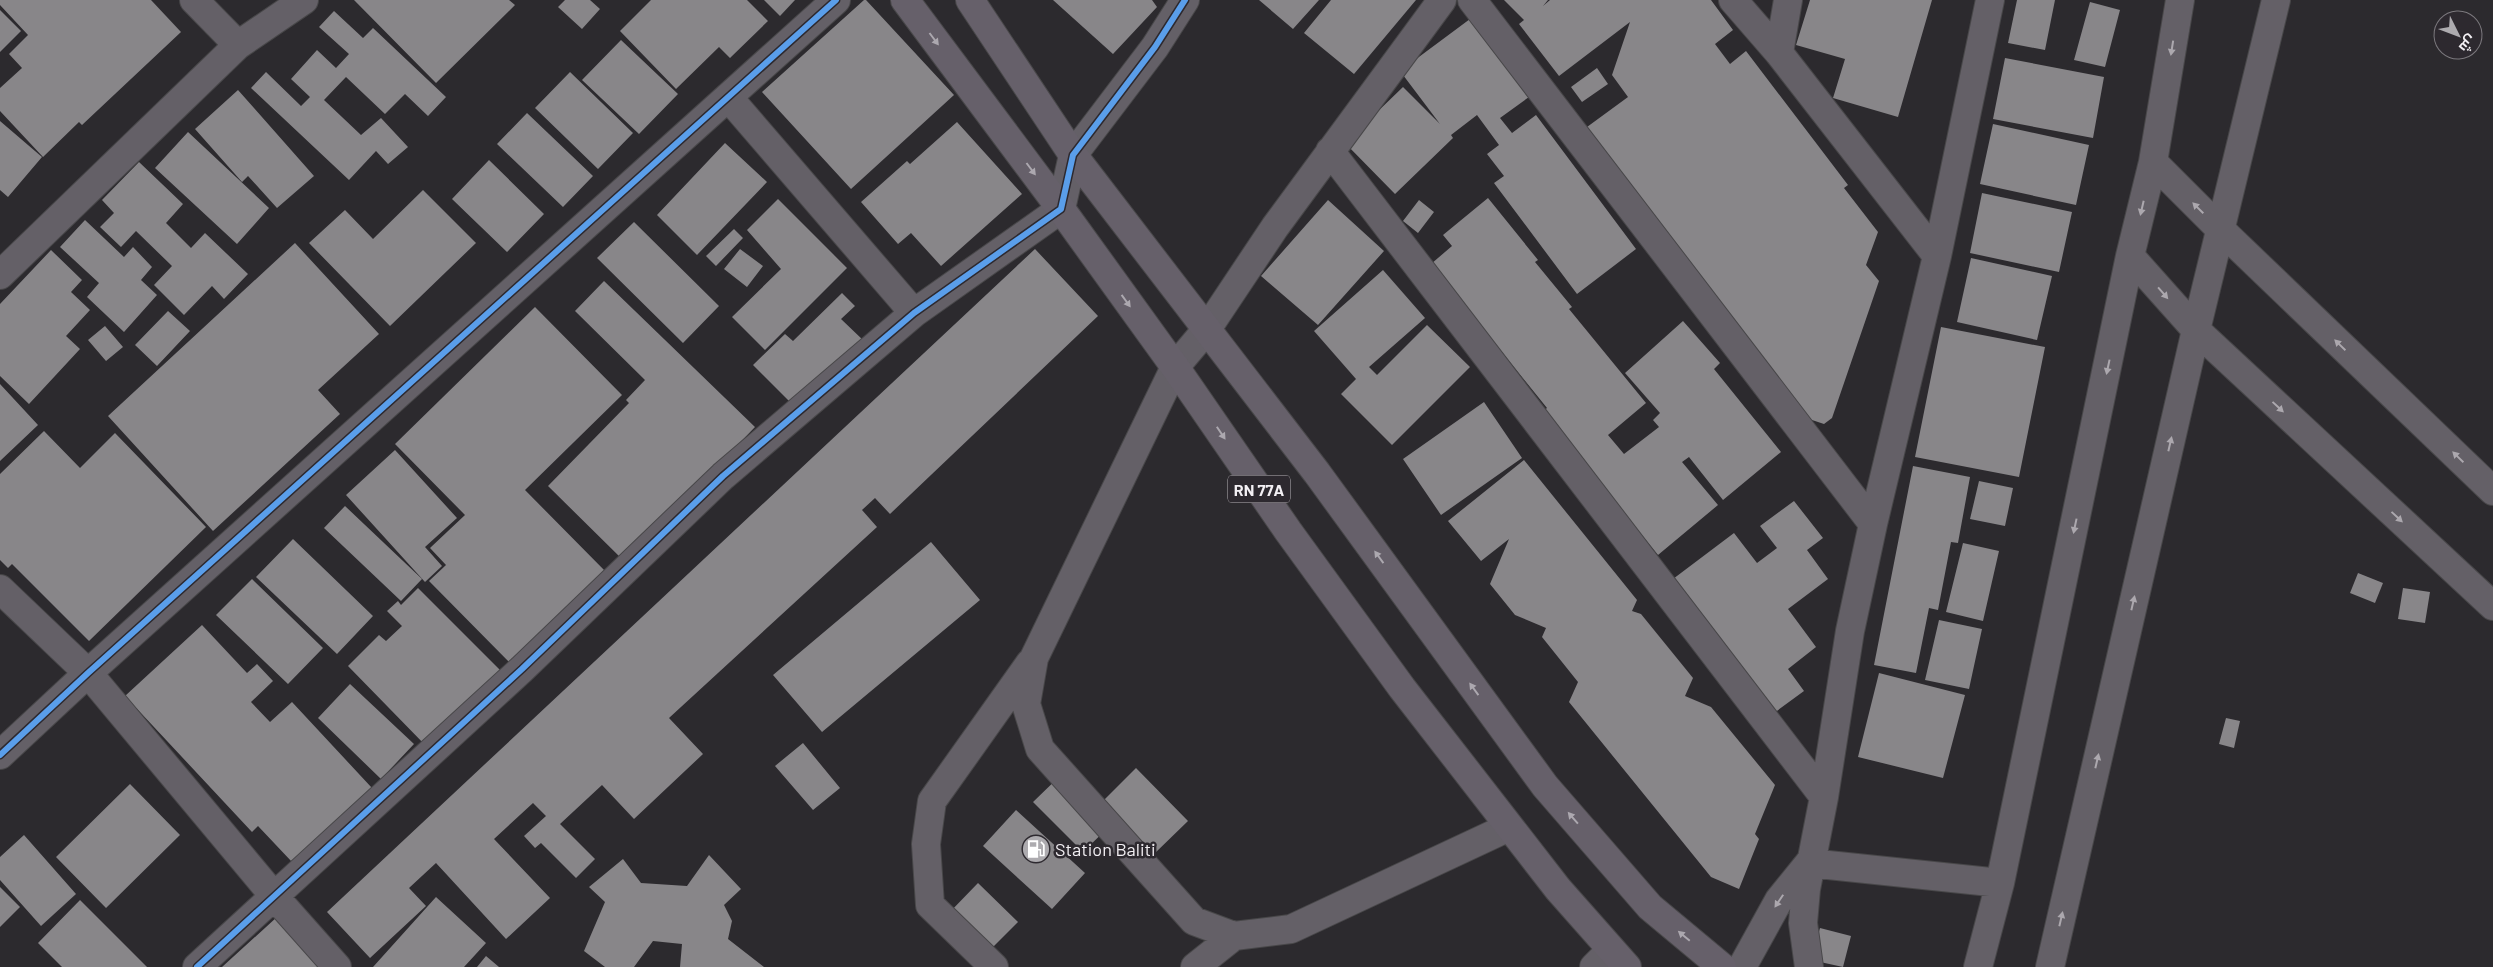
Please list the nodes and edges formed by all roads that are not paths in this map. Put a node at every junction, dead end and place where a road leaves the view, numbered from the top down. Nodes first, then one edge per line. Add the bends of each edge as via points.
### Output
1 (194, 0) edge
2 (304, 0) edge
3 (836, 0) edge
4 (905, 0) edge
5 (970, 0) edge
6 (1185, 0) edge
7 (1442, 0) edge
8 (1472, 0) edge
9 (1734, 0) edge
10 (1788, 0) edge
11 (1990, 0) edge
12 (2180, 0) edge
13 (2276, 0) edge
14 (238, 45) junction
15 (1779, 53) junction
16 (728, 97) junction
17 (1330, 151) junction
18 (1073, 155) junction
19 (2153, 162) junction
20 (1061, 209) junction
21 (2220, 229) junction
22 (1937, 256) junction
23 (2130, 256) junction
24 (0, 275) edge
25 (914, 313) junction
26 (1207, 329) junction
27 (2196, 330) junction
28 (1175, 367) junction
29 (2493, 491) edge
30 (1873, 524) junction
31 (0, 589) edge
32 (2493, 606) edge
33 (1034, 658) junction
34 (88, 673) junction
35 (0, 755) edge
36 (1824, 797) junction
37 (1509, 827) junction
38 (1809, 863) junction
39 (2000, 884) junction
40 (274, 896) junction
41 (1234, 936) junction
42 (1611, 961) edge
43 (197, 967) edge
44 (337, 967) edge
45 (994, 967) edge
46 (1196, 967) edge
47 (1722, 967) edge
48 (1742, 967) edge
49 (1808, 967) edge
50 (1978, 967) edge
51 (2050, 967) edge

1 - 14 street
2 - 14 street
3 - 16 street
4 -> 20 main road, RN 77A
5 - 18 main road
6 - 18 street via 1155,47
7 - 17 street
8 - 30 street
9 - 15 street
10 - 15 street
11 - 22 street
12 -> 19 street
13 - 21 street
14 - 24 street
15 - 22 street
16 - 25 street
16 - 34 street
17 - 26 street
17 - 36 street
18 - 20 street
18 - 26 main road
21 -> 19 street
19 -> 23 street
20 - 25 street
20 -> 28 main road, RN 77A
21 - 27 street
29 -> 21 street
22 - 30 street
23 -> 27 street
23 -> 39 street
25 - 40 street via 723,476 522,669
26 - 28 street
47 -> 26 main road via 1650,907 1545,786 1317,473
27 -> 32 street
51 -> 27 street
28 - 33 street
28 -> 37 main road, RN 77A via 1288,531 1402,688
30 - 36 street via 1850,631
31 - 34 street
33 - 41 street via 1026,704 1040,750 1194,921
33 - 45 street via 932,801 926,844 930,905
34 - 35 street
34 - 40 street
36 - 38 street
37 - 41 street via 1292,929
37 - 42 main road, RN 77A
38 - 39 street
38 -> 48 street via 1779,900
38 - 49 street via 1803,923
39 - 50 street
40 - 43 street
40 - 44 street
41 - 46 street

